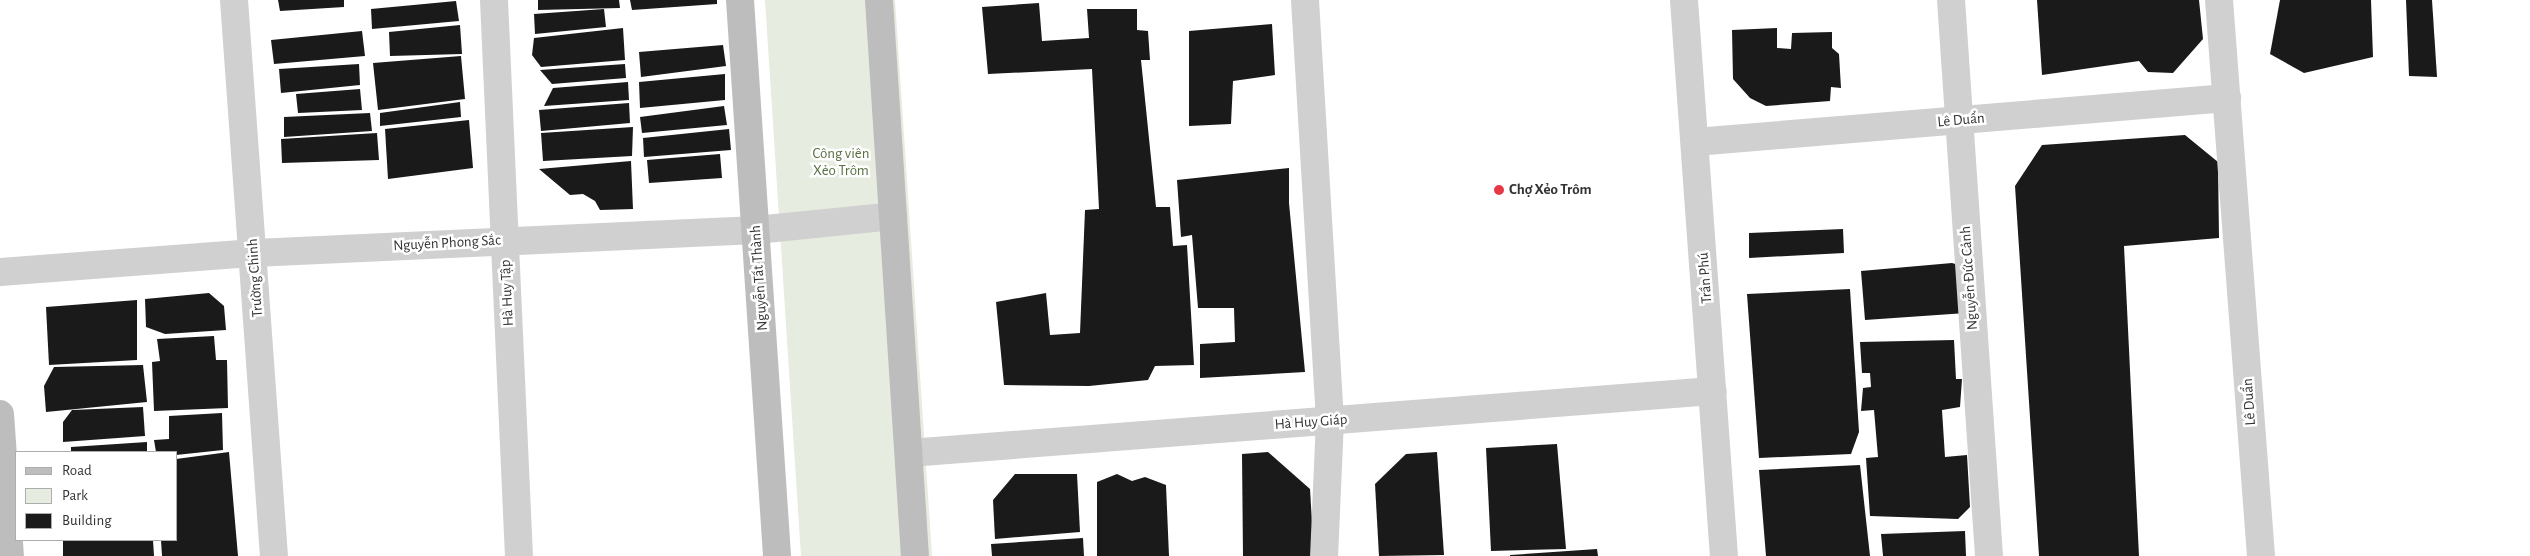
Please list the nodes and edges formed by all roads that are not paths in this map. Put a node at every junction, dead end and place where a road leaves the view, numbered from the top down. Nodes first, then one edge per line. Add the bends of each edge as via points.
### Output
1 (234, 0) edge
2 (494, 0) edge
3 (740, 0) edge
4 (879, 0) edge
5 (1305, 0) edge
6 (1684, 0) edge
7 (1951, 0) edge
8 (2219, 0) edge
9 (2226, 98) junction
10 (1957, 120) junction
11 (1695, 142) junction
12 (893, 216) junction
13 (756, 230) junction
14 (504, 240) junction
15 (254, 252) junction
16 (0, 272) edge
17 (1713, 391) junction
18 (0, 414) edge
19 (1330, 420) junction
20 (909, 453) junction
21 (10, 556) edge
22 (274, 556) edge
23 (519, 556) edge
24 (777, 556) edge
25 (915, 556) edge
26 (1324, 556) edge
27 (1724, 556) edge
28 (1989, 556) edge
29 (2261, 556) edge

1 - 15 street, Trường Chinh
2 - 14 street, Hà Huy Tập
3 - 13 street, Nguyễn Tất Thành
4 - 12 street
5 - 19 street
6 - 11 street, Trần Phú
7 - 10 street, Nguyễn Đức Cảnh
8 - 9 street, Lê Duẩn
9 - 10 street, Lê Duẩn
9 - 29 street, Lê Duẩn
10 - 11 street, Lê Duẩn
10 - 28 street, Nguyễn Đức Cảnh
11 - 17 street, Trần Phú
12 - 13 street, Nguyễn Phong Sắc
12 - 20 street
13 - 14 street, Nguyễn Phong Sắc
13 - 24 street, Nguyễn Tất Thành
14 - 15 street, Nguyễn Phong Sắc
14 - 23 street, Hà Huy Tập
15 - 16 street, Nguyễn Phong Sắc
15 - 22 street, Trường Chinh
17 - 19 street, Hà Huy Giáp
17 - 27 street, Trần Phú
18 - 21 street
19 - 20 street, Hà Huy Giáp
19 - 26 street
20 - 25 street

